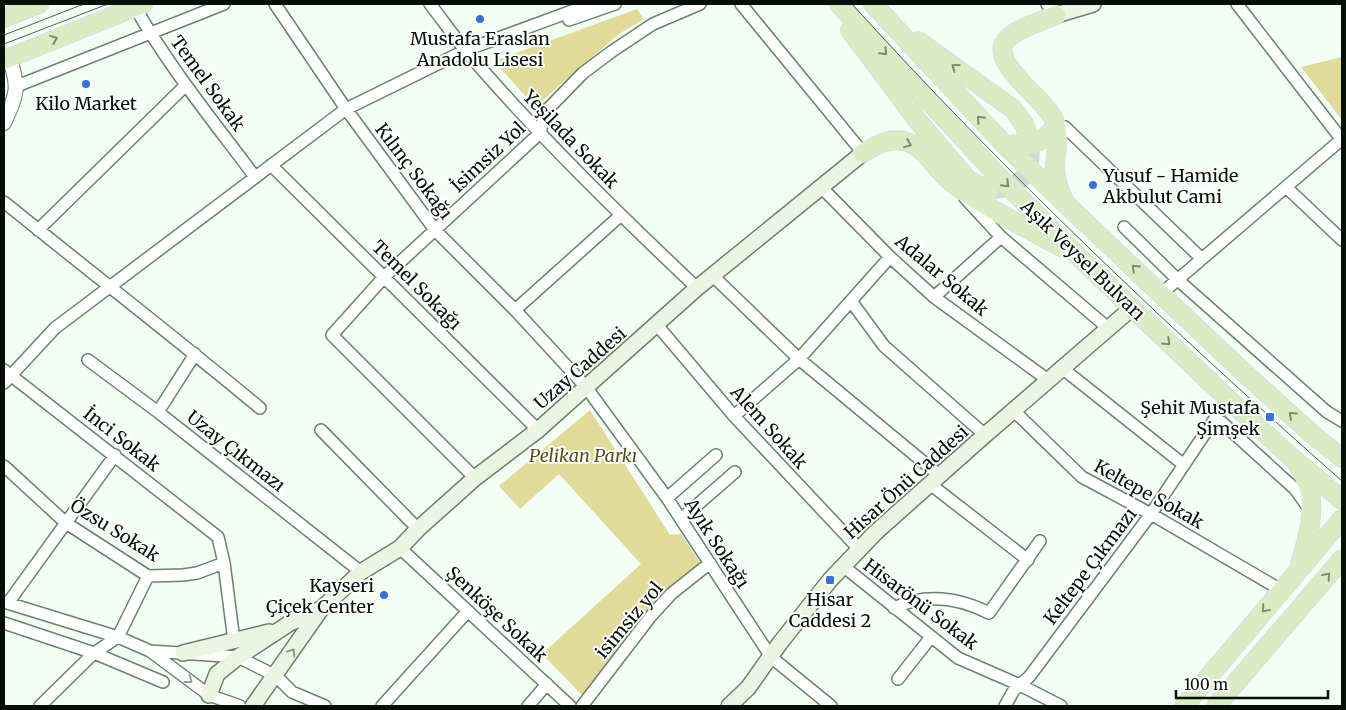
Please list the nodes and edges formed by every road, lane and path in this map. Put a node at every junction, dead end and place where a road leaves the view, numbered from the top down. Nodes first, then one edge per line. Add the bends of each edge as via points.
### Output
1 (40, 4) edge
2 (224, 4) edge
3 (275, 4) edge
4 (430, 4) edge
5 (591, 4) edge
6 (615, 4) edge
7 (700, 4) edge
8 (741, 4) edge
9 (830, 4) edge
10 (839, 4) edge
11 (873, 4) edge
12 (1093, 4) edge
13 (1237, 4) edge
14 (139, 5) edge
15 (1052, 10) edge
16 (885, 17) junction
17 (4, 18) edge
18 (150, 33) junction
19 (468, 53) junction
20 (6, 58) edge
21 (186, 84) junction
22 (17, 86) junction
23 (346, 109) junction
24 (4, 123) edge
25 (1056, 126) junction
26 (540, 133) junction
27 (1028, 134) tunnel mouth
28 (1342, 140) edge
29 (1003, 143) junction
30 (863, 153) junction
31 (271, 165) junction
32 (256, 177) junction
33 (947, 179) junction
34 (822, 187) junction
35 (1286, 188) junction
36 (989, 190) tunnel mouth
37 (4, 202) edge
38 (1068, 206) junction
39 (621, 215) junction
40 (1124, 227) dead end
41 (38, 230) junction
42 (435, 230) junction
43 (1001, 236) junction
44 (1342, 240) edge
45 (890, 257) junction
46 (1080, 258) junction
47 (1202, 259) junction
48 (385, 276) junction
49 (713, 276) junction
50 (1178, 280) junction
51 (109, 287) junction
52 (697, 288) junction
53 (1162, 294) junction
54 (934, 297) junction
55 (851, 301) junction
56 (1132, 308) junction
57 (514, 310) junction
58 (657, 325) junction
59 (1108, 328) junction
60 (195, 354) junction
61 (800, 358) junction
62 (88, 360) dead end
63 (1062, 368) junction
64 (6, 376) edge
65 (1048, 380) junction
66 (586, 387) junction
67 (1228, 399) junction
68 (260, 408) dead end
69 (1013, 410) junction
70 (158, 412) junction
71 (734, 416) junction
72 (1216, 417) junction
73 (1342, 421) edge
74 (321, 430) dead end
75 (538, 430) junction
76 (985, 435) junction
77 (1319, 440) junction
78 (1342, 444) edge
79 (114, 455) junction
80 (716, 455) dead end
81 (1291, 457) junction
82 (1342, 458) edge
83 (1184, 465) junction
84 (4, 466) edge
85 (735, 472) dead end
86 (475, 478) junction
87 (934, 479) junction
88 (667, 498) junction
89 (1342, 500) edge
90 (1151, 514) junction
91 (1312, 514) junction
92 (681, 519) junction
93 (1342, 519) edge
94 (66, 523) junction
95 (418, 528) junction
96 (1040, 541) dead end
97 (400, 548) junction
98 (859, 549) junction
99 (1342, 558) edge
100 (1028, 560) junction
101 (224, 563) junction
102 (710, 563) junction
103 (843, 566) junction
104 (1298, 570) junction
105 (361, 572) junction
106 (148, 576) junction
107 (1281, 590) junction
108 (6, 603) edge
109 (894, 608) junction
110 (321, 609) junction
111 (468, 611) junction
112 (4, 622) edge
113 (280, 630) junction
114 (931, 636) junction
115 (118, 637) junction
116 (234, 641) junction
117 (150, 652) junction
118 (94, 653) junction
119 (183, 654) junction
120 (238, 657) junction
121 (771, 657) junction
122 (276, 676) junction
123 (898, 679) dead end
124 (163, 682) dead end
125 (546, 684) junction
126 (1020, 685) junction
127 (206, 700) edge
128 (40, 706) edge
129 (240, 706) edge
130 (254, 706) edge
131 (325, 706) edge
132 (382, 706) edge
133 (528, 706) edge
134 (570, 706) edge
135 (582, 706) edge
136 (729, 706) edge
137 (831, 706) edge
138 (1005, 706) edge
139 (1061, 706) edge
140 (1184, 706) edge
141 (1216, 706) edge

1 - 17 main road
2 - 18 street
3 - 23 street, Kılınç Sokağı
4 - 19 street, Yeşilada Sokak
5 - 19 street
6 - 19 street
7 - 26 street, İsimsiz Yol via 653,24 597,62 545,112
8 - 30 street
9 - 36 main road via 918,121 968,180
10 -> 46 main road, Aşık Veysel Bulvarı via 996,174
11 - 16 main road, Aşık Veysel Bulvarı
12 - 15 main road
13 - 28 street
14 - 18 street, Temel Sokak
20 -> 14 main road
15 - 25 main road via 1009,37 1004,42 1002,53 1006,65 1048,110
27 -> 16 main road via 1013,109
29 -> 16 main road, Aşık Veysel Bulvarı
18 - 21 street, Temel Sokak
18 - 22 street
19 - 23 street
19 - 26 street, Yeşilada Sokak
20 - 22 street via 15,73
21 - 32 street, Temel Sokak
21 - 41 street
22 - 24 street
23 - 31 street
23 - 42 street, Kılınç Sokağı
25 - 29 main road via 1034,144
25 - 38 main road via 1056,176
25 - 47 street via 1065,127
26 - 39 street, Yeşilada Sokak
26 - 42 street, İsimsiz Yol
28 - 35 street
29 - 38 main road, Aşık Veysel Bulvarı
30 -> 33 main road via 881,142 911,143
30 - 34 main road, Uzay Caddesi
31 - 32 street
31 - 48 street, Temel Sokağı
32 - 51 street
33 - 43 street
33 - 46 main road
34 - 45 street, Adalar Sokak
34 - 49 main road, Uzay Caddesi
35 - 44 street
35 - 47 street
37 - 41 street
53 -> 38 main road, Aşık Veysel Bulvarı
39 - 52 street, Yeşilada Sokak
39 - 57 street
40 - 50 street
41 - 51 street
42 - 48 street, İsimsiz Yol
42 - 57 street, Kılınç Sokağı
43 - 54 street
43 - 59 street
45 - 54 street, Adalar Sokak
45 - 55 street
46 - 56 main road, Aşık Veysel Bulvarı
47 - 50 street
48 - 75 street, Temel Sokağı
48 - 86 street, İsimsiz Yol via 332,335
49 - 52 main road, Uzay Caddesi
49 - 61 street
50 - 53 street
50 - 73 street via 1327,412
51 - 60 street
51 - 64 street via 55,328
52 - 58 main road, Uzay Caddesi
77 -> 53 main road, Aşık Veysel Bulvarı
54 - 65 street, Adalar Sokak
55 - 61 street
55 - 76 street via 884,346
56 - 59 main road, Hisar Önü Caddesi
56 -> 67 main road, Aşık Veysel Bulvarı
57 - 66 street, Kılınç Sokağı
58 - 66 main road, Uzay Caddesi
58 - 71 street, Alem Sokak
59 - 63 main road, Hisar Önü Caddesi
60 - 68 street
60 - 70 street
61 - 71 street
61 - 87 street
62 - 70 street, Uzay Çıkmazı
63 - 65 main road, Hisar Önü Caddesi
63 - 83 street
64 - 79 street, İnci Sokak
65 - 69 main road, Hisar Önü Caddesi
66 - 75 main road, Uzay Caddesi
66 - 88 street, Ayık Sokağı
67 - 72 street, Keltepe Çıkmazı
67 - 81 main road, Aşık Veysel Bulvarı
69 - 76 main road, Hisar Önü Caddesi
69 - 90 street, Keltepe Sokak via 1082,477
70 - 105 street, Uzay Çıkmazı
71 - 98 street, Alem Sokak
72 - 83 street, Keltepe Çıkmazı
72 - 91 street via 1295,489
74 - 95 street
75 - 86 main road, Uzay Caddesi
76 - 87 main road, Hisar Önü Caddesi
77 - 78 main road
77 - 82 main road, Aşık Veysel Bulvarı
79 - 94 street
79 - 101 street, İnci Sokak via 218,536
80 - 88 street
81 - 89 main road, Aşık Veysel Bulvarı
81 - 91 main road via 1307,480
83 - 90 street, Keltepe Çıkmazı
84 - 94 street, Özsu Sokak
85 - 92 street
86 - 95 main road, Uzay Caddesi
87 - 98 main road, Hisar Önü Caddesi
87 - 100 street
88 - 92 street, Ayık Sokağı
90 - 107 street, Keltepe Sokak
90 - 126 street, Keltepe Çıkmazı
91 - 104 main road
92 - 102 street, Ayık Sokağı
93 - 104 main road
94 - 106 street, Özsu Sokak
94 - 108 street
95 - 97 main road, Uzay Caddesi
96 - 100 street
97 - 105 main road, Uzay Caddesi
97 - 111 street, Şenköşe Sokak
98 - 103 main road, Hisar Önü Caddesi
141 -> 99 main road
100 - 109 street via 989,613 941,599 912,601
101 - 106 street, Özsu Sokak via 184,576
101 - 116 street
102 - 121 street, Ayık Sokağı
102 - 135 street, isimsiz yol via 651,616
103 - 109 street, Hisarönü Sokak
103 - 121 main road, Hisar Önü Caddesi
104 - 107 main road
105 - 110 main road, Uzay Caddesi
106 - 115 street
107 -> 140 main road
108 - 115 street
109 - 114 street, Hisarönü Sokak
110 - 113 main road, Uzay Caddesi
122 -> 110 main road, Uzay Caddesi
111 - 125 street, Şenköşe Sokak
111 - 132 street
112 - 118 street
113 - 116 main road
113 - 120 main road, Uzay Caddesi
114 - 123 street
114 - 126 street, Hisarönü Sokak via 958,658
115 - 117 street
115 - 118 street
116 - 119 main road
117 - 119 street
117 -> 127 street
118 - 124 street
118 - 128 street
119 - 120 street
120 - 122 street
120 - 127 main road, Uzay Caddesi via 217,674
121 - 136 main road, Hisar Önü Caddesi via 748,688
121 - 137 street, Ayık Sokağı
122 - 130 main road, Uzay Caddesi
122 - 131 street via 292,692
125 - 133 street
125 - 134 street, Şenköşe Sokak
126 - 138 street, Keltepe Çıkmazı
126 - 139 street, Hisarönü Sokak
127 - 129 street

